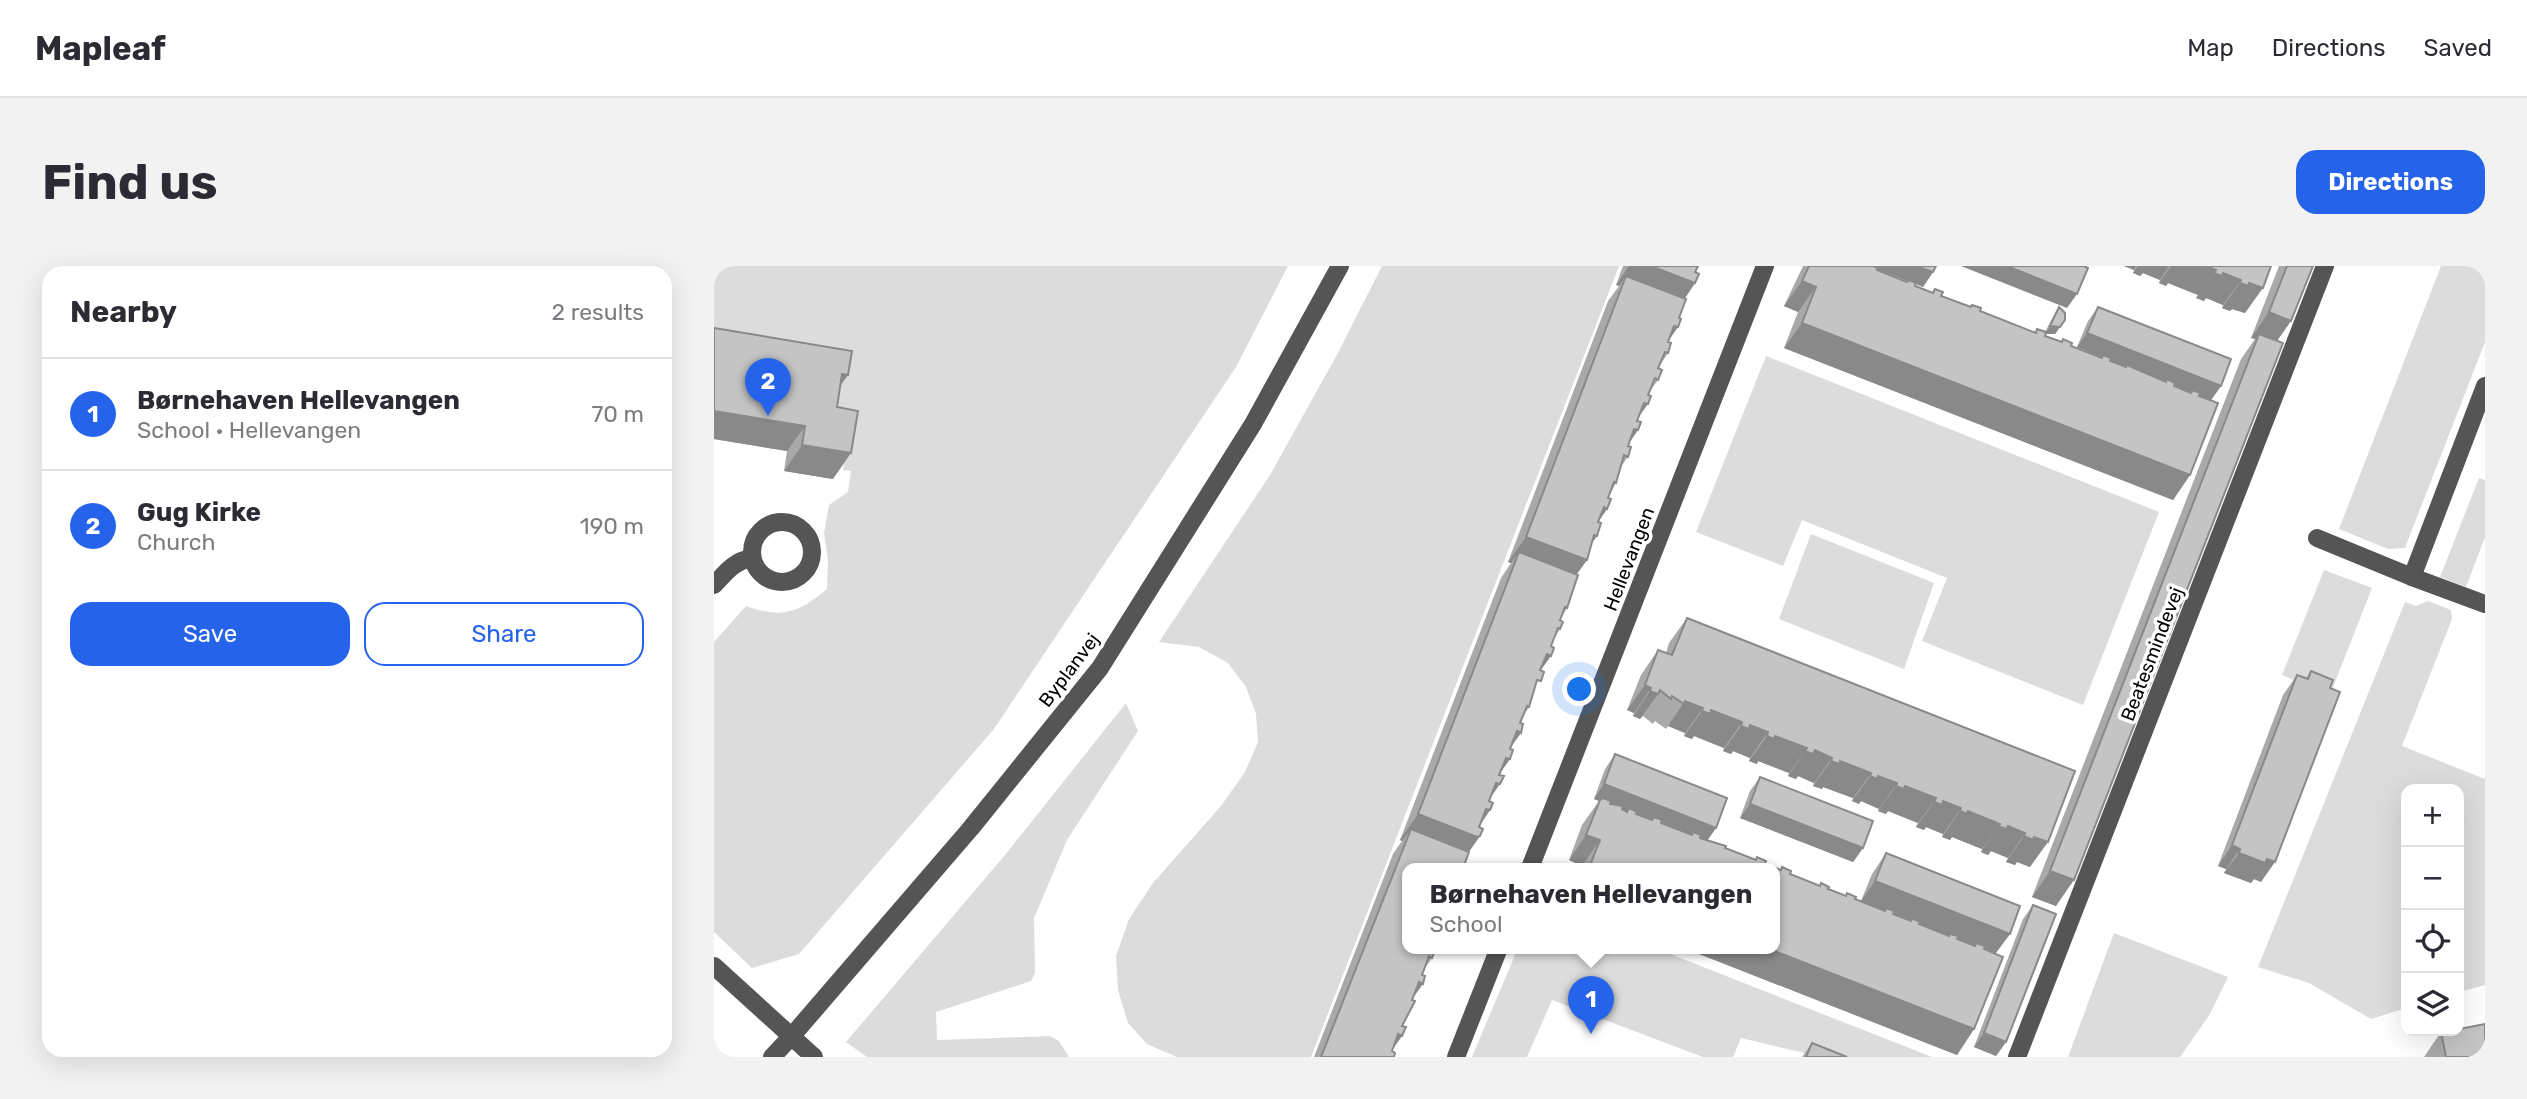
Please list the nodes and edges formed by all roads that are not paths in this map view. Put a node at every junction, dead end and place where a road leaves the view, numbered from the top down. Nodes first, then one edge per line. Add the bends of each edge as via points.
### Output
1 (1340, 266) edge
2 (1765, 266) edge
3 (2325, 266) edge
4 (2485, 386) edge
5 (2317, 538) dead end
6 (752, 558) dead end
7 (2412, 576) junction
8 (714, 585) edge
9 (2485, 604) edge
10 (1532, 863) edge
11 (1497, 954) edge
12 (714, 966) edge
13 (791, 1037) junction
14 (772, 1057) edge
15 (814, 1057) edge
16 (1456, 1057) edge
17 (2017, 1057) edge

1 - 13 street, Byplanvej via 1253,424 1100,668 971,828
2 - 10 street, Hellevangen
3 - 17 street, Beatesmindevej
4 - 7 street
5 - 7 street
6 - 8 street via 732,566
7 - 9 street
11 - 16 street
12 - 13 street
13 - 14 street, Byplanvej
13 - 15 street

